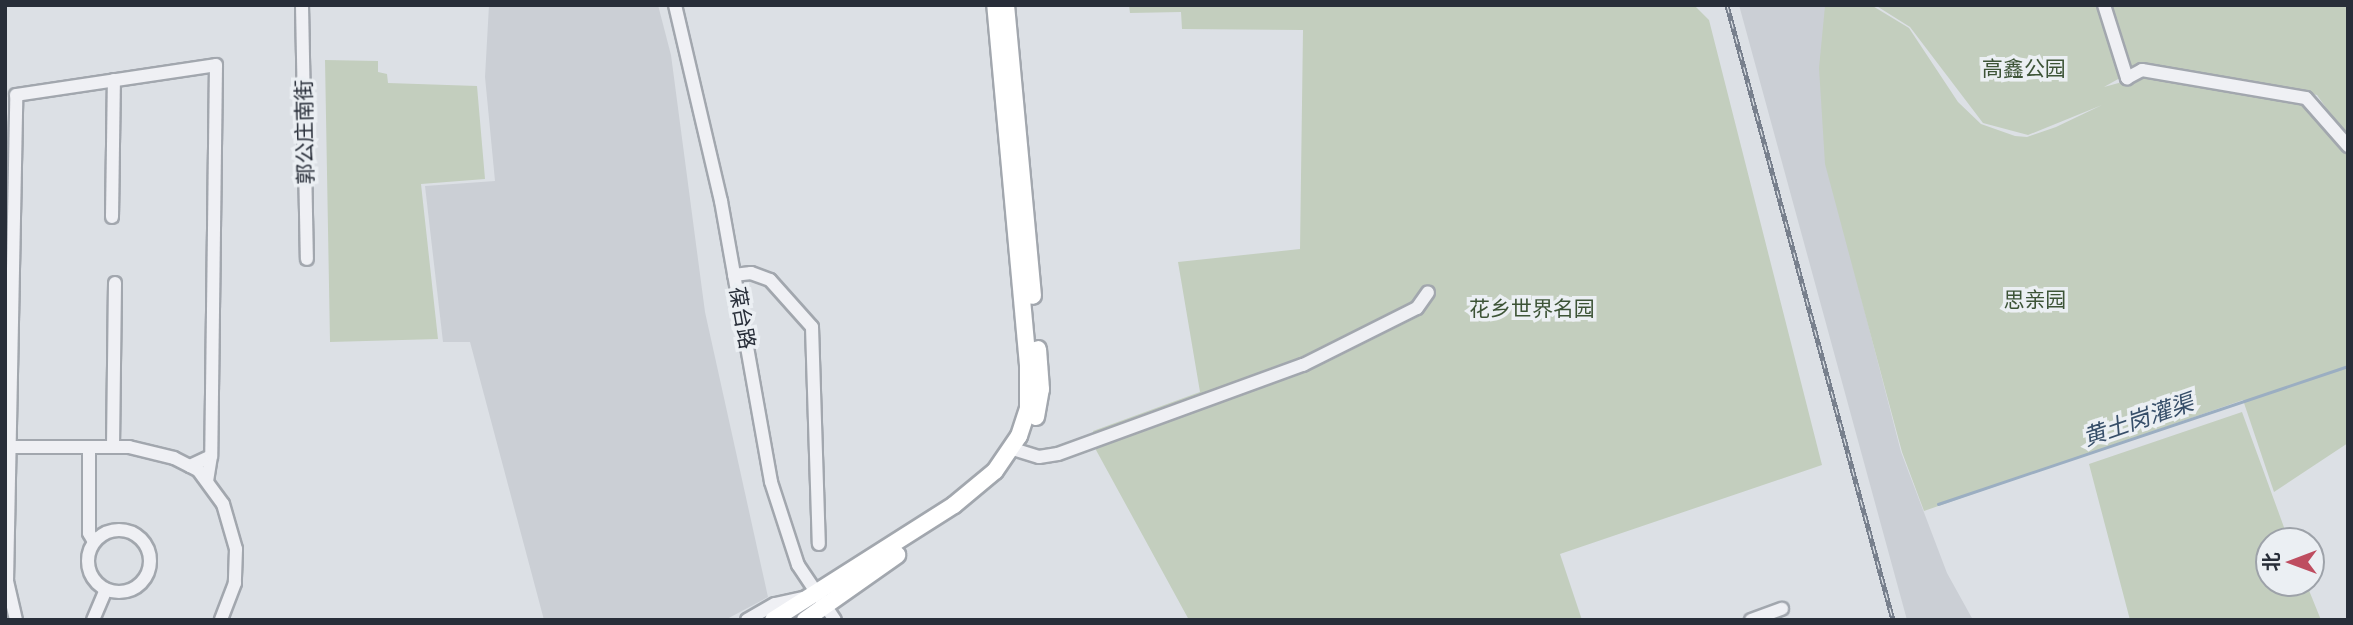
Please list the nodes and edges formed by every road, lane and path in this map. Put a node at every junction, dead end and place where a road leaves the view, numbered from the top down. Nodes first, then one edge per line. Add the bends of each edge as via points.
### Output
1 (303, 5) edge
2 (675, 5) edge
3 (995, 5) edge
4 (1006, 5) edge
5 (2104, 5) edge
6 (114, 80) junction
7 (2348, 146) edge
8 (111, 216) dead end
9 (11, 234) edge
10 (307, 259) dead end
11 (734, 275) junction
12 (115, 283) dead end
13 (1428, 292) dead end
14 (10, 447) junction
15 (89, 447) junction
16 (113, 447) junction
17 (1017, 452) junction
18 (211, 456) junction
19 (190, 466) junction
20 (207, 481) junction
21 (93, 540) junction
22 (819, 544) dead end
23 (106, 590) junction
24 (823, 606) edge
25 (1782, 609) dead end
26 (16, 620) edge
27 (93, 620) edge
28 (221, 620) edge
29 (747, 620) edge
30 (773, 620) edge
31 (805, 620) edge
32 (835, 620) edge
33 (1751, 620) edge

1 - 10 street, 郭公庄南街
2 - 11 street, 葆台路
3 - 17 main road via 1028,365 1028,408
4 - 17 main road via 1041,389 1035,422
5 - 7 street via 2127,78 2142,71 2306,97
6 - 8 street
6 - 9 street via 16,95
6 - 18 street via 215,65
9 - 14 street
11 - 22 street via 751,273 770,280 812,327
11 - 24 street, 葆台路 via 771,482 798,565
12 - 16 street
13 - 17 street via 1417,308 1303,365 1058,454
14 - 15 street
14 - 26 street via 7,582
15 - 16 street
15 - 21 street via 89,533
16 - 19 street via 149,451
17 - 24 main road
18 - 19 street
18 - 20 street
19 - 20 street
20 - 28 street via 223,504 236,549 235,583
21 - 23 street via 87,555 90,573
21 - 23 street via 104,530 133,533 152,559 149,575 140,585 122,592
23 - 27 street
24 - 29 street via 775,604
24 - 30 main road
24 - 31 main road
24 - 32 street, 葆台路
25 - 33 street

